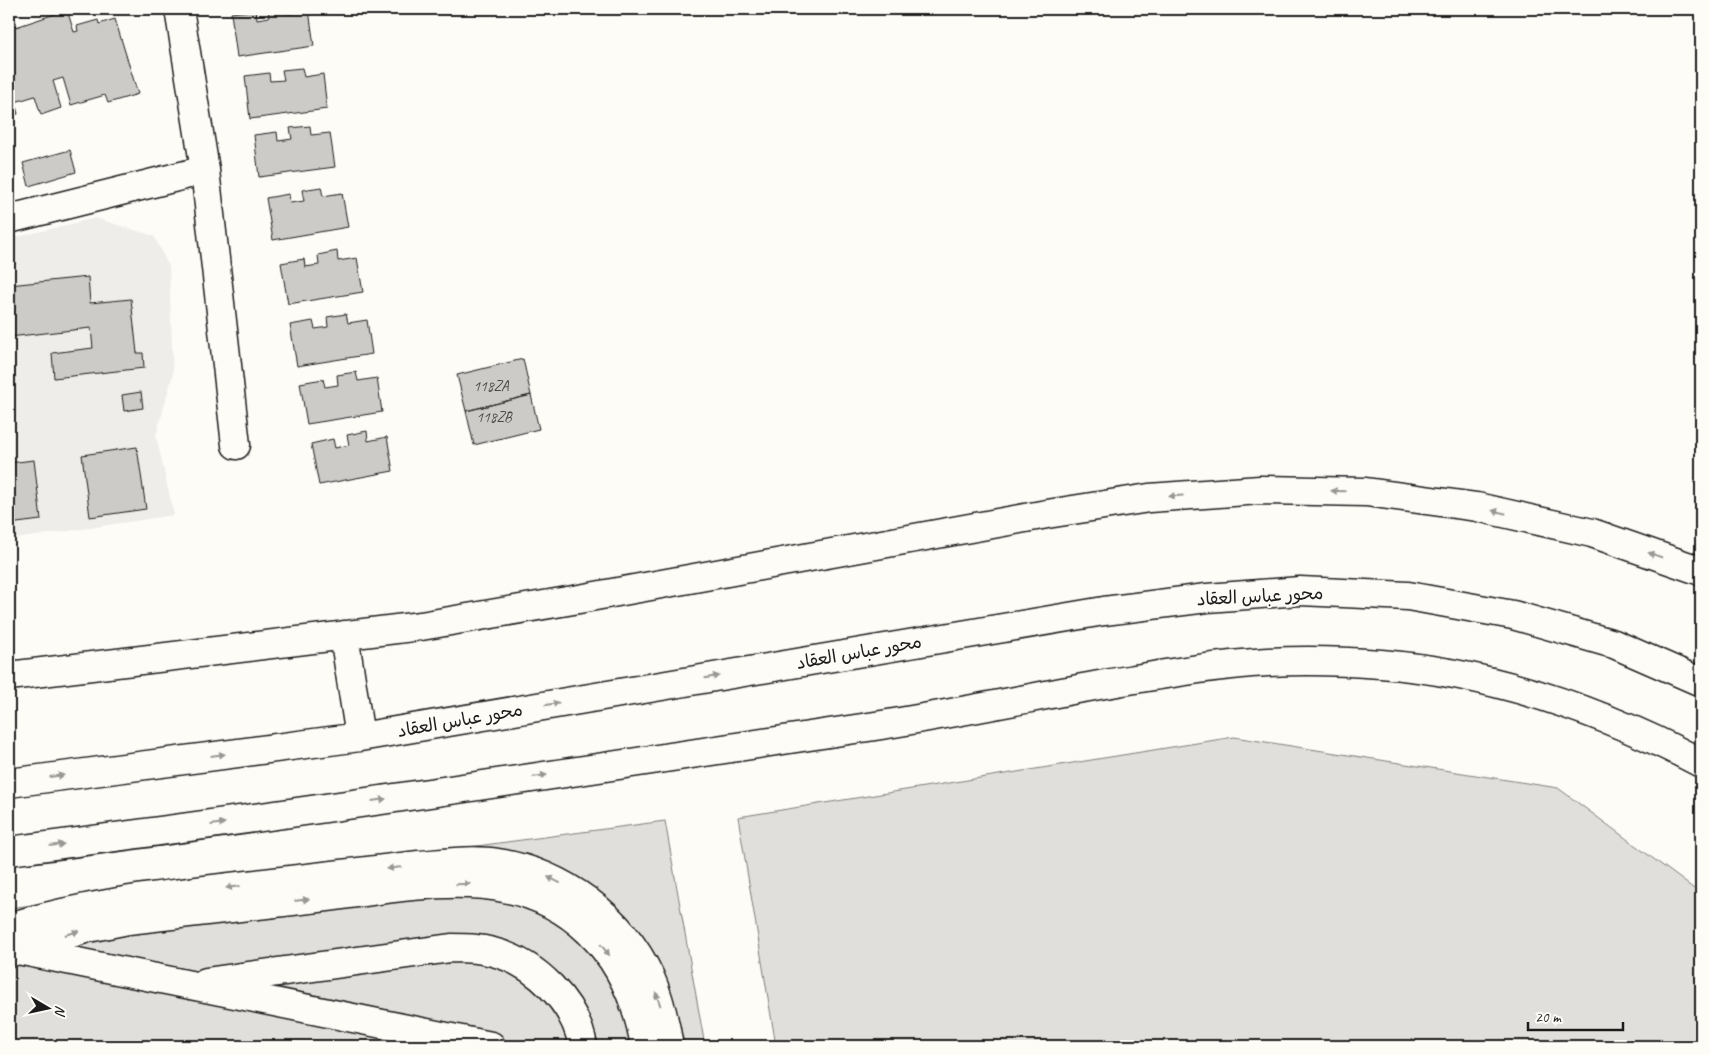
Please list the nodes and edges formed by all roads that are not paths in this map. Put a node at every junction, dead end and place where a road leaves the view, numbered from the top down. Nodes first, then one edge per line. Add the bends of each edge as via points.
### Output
1 (179, 9) edge
2 (205, 170) junction
3 (9, 219) edge
4 (236, 445) dead end
5 (1701, 571) edge
6 (344, 635) junction
7 (9, 676) edge
8 (1701, 682) edge
9 (360, 737) junction
10 (1701, 763) edge
11 (9, 783) edge
12 (9, 851) edge
13 (11, 943) edge
14 (187, 984) junction
15 (491, 1046) edge
16 (583, 1046) edge
17 (646, 1046) edge
18 (669, 1046) edge

1 - 2 main road
2 - 3 main road
2 - 4 main road
5 -> 6 main road via 1592,533 1477,507 1366,492 1260,490 1148,498 421,626
6 - 7 main road
6 - 9 main road
9 -> 8 main road, محور عباس العقاد via 1104,611 1300,591 1408,596 1513,616 1614,644
11 -> 9 main road, محور عباس العقاد
12 -> 10 main road via 187,828 880,725 1154,676 1269,662 1384,664 1497,683 1606,718
13 - 14 main road
13 -> 17 main road via 128,920 420,885 471,884 501,888 525,892 550,903 592,934 620,971 635,1004
18 -> 13 main road via 661,1004 650,976 616,926 585,898 565,886 528,870 497,862 419,865 97,905 55,914
14 - 15 main road
14 - 16 main road via 451,948 472,948 494,952 534,971 564,1003

